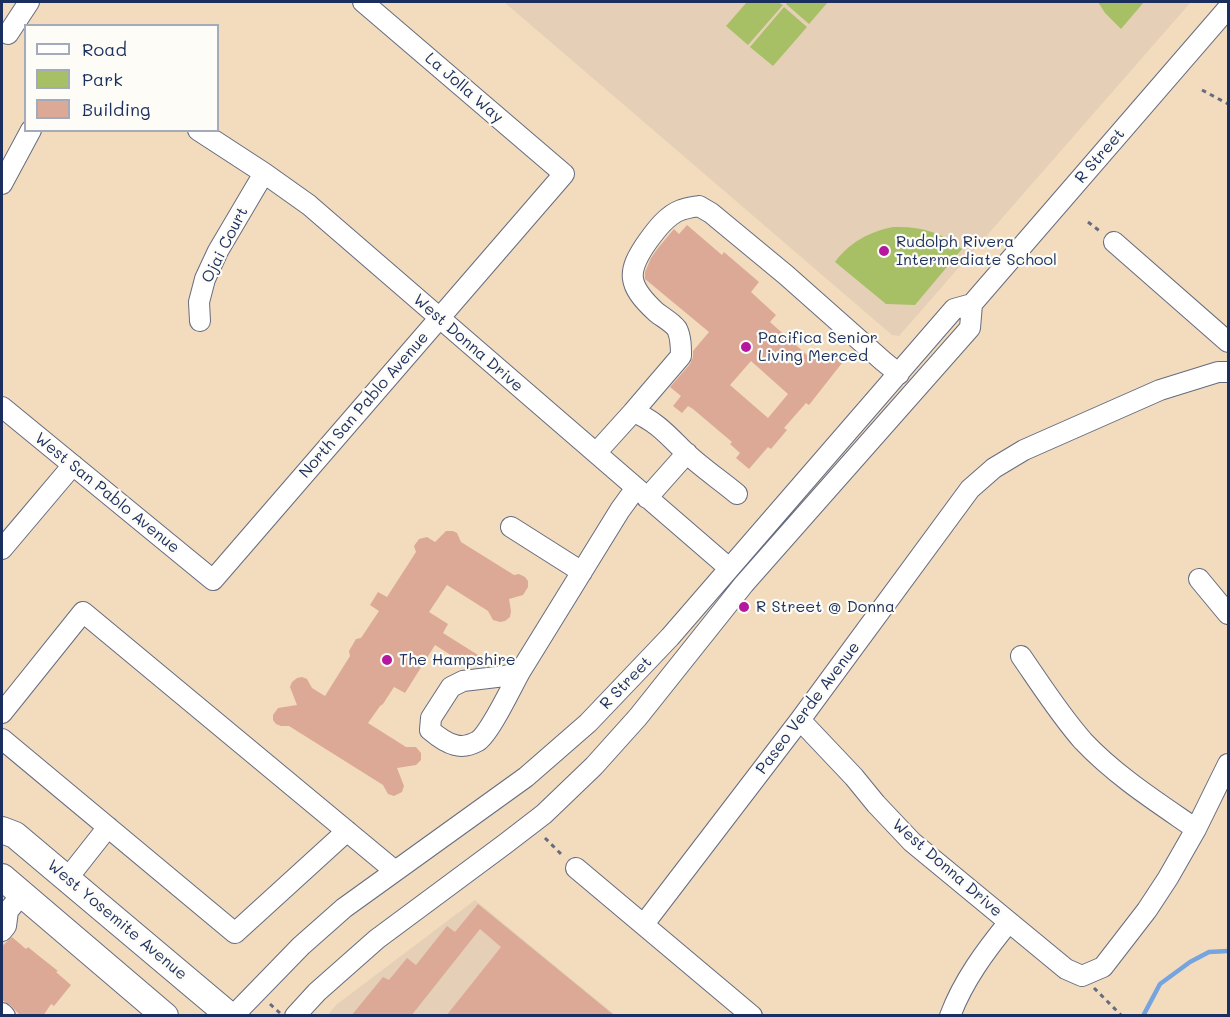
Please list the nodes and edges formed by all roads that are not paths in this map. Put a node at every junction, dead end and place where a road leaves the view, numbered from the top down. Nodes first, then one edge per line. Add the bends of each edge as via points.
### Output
1 (29, 2) edge
2 (363, 2) edge
3 (1228, 8) edge
4 (12, 35) edge
5 (30, 132) edge
6 (201, 132) edge
7 (264, 173) junction
8 (564, 174) joint
9 (2, 184) edge
10 (1114, 242) dead end
11 (972, 304) junction
12 (440, 318) junction
13 (200, 321) dead end
14 (1228, 342) edge
15 (1228, 372) edge
16 (899, 374) junction
17 (2, 407) edge
18 (633, 412) junction
19 (596, 453) junction
20 (687, 453) junction
21 (73, 465) junction
22 (641, 493) junction
23 (737, 494) dead end
24 (511, 527) dead end
25 (2, 549) edge
26 (729, 568) junction
27 (582, 572) junction
28 (212, 579) joint
29 (1199, 579) dead end
30 (1228, 614) edge
31 (1021, 656) dead end
32 (520, 672) junction
33 (2, 713) edge
34 (800, 720) junction
35 (2, 739) edge
36 (1228, 764) edge
37 (108, 827) junction
38 (2, 830) edge
39 (1196, 830) junction
40 (347, 831) junction
41 (576, 868) road end
42 (395, 871) junction
43 (2, 877) edge
44 (68, 879) junction
45 (11, 906) edge
46 (1009, 922) junction
47 (644, 924) junction
48 (2, 931) edge
49 (288, 1015) edge
50 (165, 1016) edge
51 (232, 1016) edge
52 (752, 1016) edge
53 (950, 1016) edge

1 - 4 street
2 - 8 street, La Jolla Way
3 - 11 street, R Street
5 - 9 street
6 - 7 street, West Donna Drive
7 - 12 street, West Donna Drive via 309,205
7 - 13 street, Ojai Court via 205,279 199,302
8 - 12 street, North San Pablo Avenue
10 - 14 street
11 - 16 street, R Street via 954,309
11 - 49 street, R Street via 970,328 752,576 594,766 544,814 377,939
12 - 19 street, West Donna Drive
12 - 28 street, North San Pablo Avenue
15 - 34 street, Paseo Verde Avenue via 1160,390 1024,450 994,468 970,489
16 - 18 street via 699,206 678,211 659,226 632,269 640,295 676,328 682,344 681,356
16 - 26 street, R Street
17 - 21 street, West San Pablo Avenue
18 - 19 street
18 - 20 street via 645,416
19 - 22 street, West Donna Drive
20 - 22 street
20 - 23 street
21 - 25 street
21 - 28 street, West San Pablo Avenue
22 - 26 street, West Donna Drive
22 - 27 street via 620,510
24 - 27 street
26 - 42 street, R Street via 588,723 526,777
27 - 32 street
29 - 30 street
31 - 39 street via 1085,743 1127,782
32 - 32 street via 463,681 451,687 431,718 430,730 454,745 478,740
33 - 40 street via 83,612
34 - 46 street, West Donna Drive via 912,842
34 - 47 street, Paseo Verde Avenue
35 - 37 street
36 - 39 street
37 - 40 street via 236,933
37 - 44 street
38 - 44 main road, West Yosemite Avenue via 15,835
39 - 46 street, West Donna Drive via 1152,902 1103,967 1082,976 1066,969
40 - 42 street
41 - 47 street
42 - 51 street, R Street via 309,939
43 - 45 main road
44 - 51 main road, West Yosemite Avenue
45 - 48 street
45 - 50 main road
46 - 53 street via 969,978
47 - 52 street

